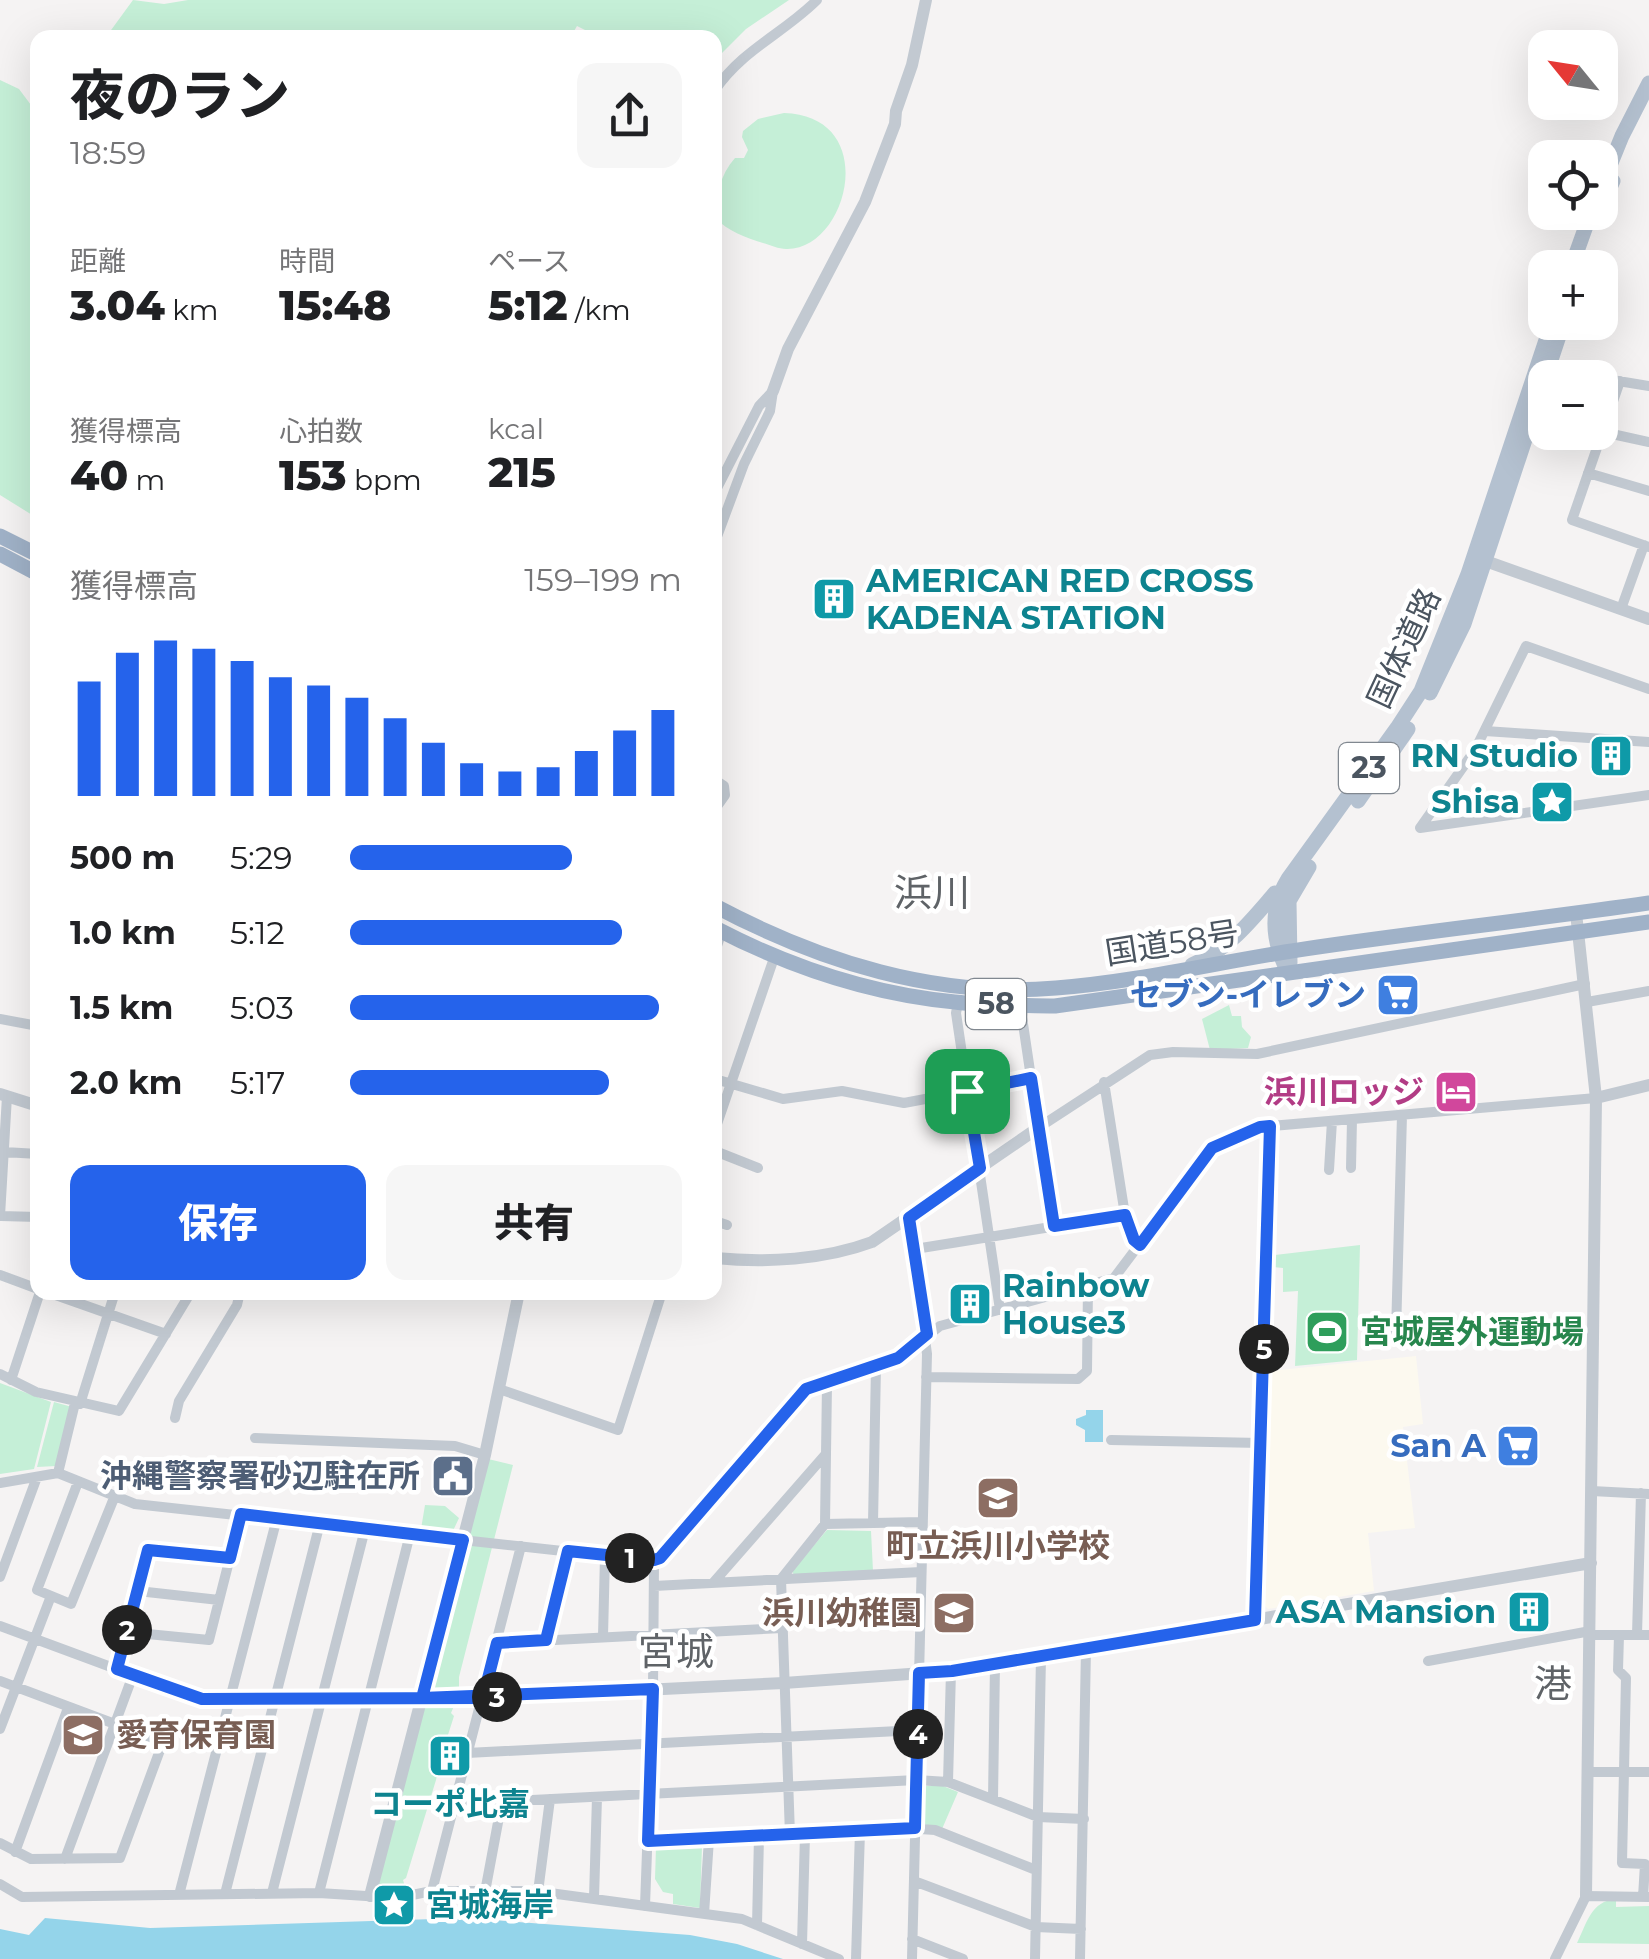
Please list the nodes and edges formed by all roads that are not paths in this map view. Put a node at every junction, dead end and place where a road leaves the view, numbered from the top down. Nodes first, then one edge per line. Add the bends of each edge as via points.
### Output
1 (817, 0) edge
2 (926, 0) edge
3 (722, 80) edge
4 (1649, 82) edge
5 (1649, 105) edge
6 (1618, 146) edge
7 (1618, 171) edge
8 (1547, 340) edge
9 (1620, 381) joint
10 (1649, 386) edge
11 (1618, 387) edge
12 (773, 391) junction
13 (1528, 425) edge
14 (1618, 435) edge
15 (1649, 442) edge
16 (1596, 450) edge
17 (1588, 473) junction
18 (722, 478) edge
19 (1649, 491) edge
20 (722, 523) edge
21 (0, 536) edge
22 (1646, 546) edge
23 (30, 551) edge
24 (0, 554) edge
25 (1480, 559) junction
26 (30, 570) edge
27 (1621, 609) junction
28 (1649, 619) edge
29 (1649, 689) edge
30 (1485, 731) junction
31 (1649, 742) edge
32 (1649, 795) edge
33 (1288, 879) junction
34 (1649, 902) edge
35 (722, 910) edge
36 (1576, 913) junction
37 (1649, 922) edge
38 (722, 932) edge
39 (1579, 932) junction
40 (1285, 952) junction
41 (774, 958) junction
42 (1288, 972) junction
43 (1174, 973) junction
44 (1585, 984) junction
45 (1649, 991) edge
46 (1587, 1002) junction
47 (958, 1003) junction
48 (1023, 1005) junction
49 (0, 1019) edge
50 (30, 1025) edge
51 (1031, 1078) junction
52 (722, 1081) edge
53 (1104, 1082) junction
54 (733, 1084) junction
55 (1649, 1085) edge
56 (967, 1091) junction
57 (3, 1095) edge
58 (1596, 1098) junction
59 (30, 1103) edge
60 (722, 1112) edge
61 (1402, 1116) junction
62 (1352, 1120) junction
63 (1332, 1121) junction
64 (1270, 1126) junction
65 (1038, 1128) junction
66 (4, 1152) junction
67 (30, 1154) edge
68 (722, 1154) edge
69 (758, 1168) dead end
70 (980, 1168) junction
71 (1351, 1168) dead end
72 (1329, 1170) dead end
73 (1125, 1215) junction
74 (1, 1216) edge
75 (30, 1217) edge
76 (909, 1218) junction
77 (1054, 1226) junction
78 (990, 1236) junction
79 (1140, 1245) junction
80 (915, 1249) junction
81 (722, 1259) edge
82 (0, 1276) edge
83 (1088, 1286) junction
84 (30, 1287) edge
85 (38, 1300) edge
86 (72, 1300) edge
87 (112, 1300) edge
88 (186, 1300) edge
89 (239, 1300) edge
90 (517, 1300) edge
91 (659, 1300) edge
92 (1000, 1310) junction
93 (108, 1311) junction
94 (1396, 1333) dead end
95 (166, 1334) junction
96 (927, 1334) junction
97 (876, 1366) junction
98 (5, 1377) edge
99 (926, 1377) junction
100 (827, 1384) junction
101 (499, 1389) junction
102 (78, 1404) junction
103 (175, 1418) dead end
104 (255, 1438) dead end
105 (1111, 1440) dead end
106 (1261, 1443) junction
107 (826, 1454) junction
108 (484, 1455) junction
109 (58, 1473) junction
110 (37, 1477) junction
111 (78, 1482) junction
112 (0, 1483) edge
113 (1592, 1491) junction
114 (1645, 1493) edge
115 (114, 1498) junction
116 (241, 1514) junction
117 (277, 1518) junction
118 (922, 1522) junction
119 (320, 1523) junction
120 (873, 1523) junction
121 (825, 1524) junction
122 (365, 1528) junction
123 (410, 1534) junction
124 (463, 1540) junction
125 (521, 1546) junction
126 (568, 1551) junction
127 (605, 1556) junction
128 (230, 1558) junction
129 (654, 1560) junction
130 (1592, 1564) junction
131 (922, 1572) junction
132 (0, 1578) edge
133 (780, 1579) junction
134 (713, 1582) junction
135 (654, 1586) junction
136 (138, 1591) junction
137 (52, 1596) junction
138 (220, 1600) junction
139 (1255, 1620) junction
140 (0, 1626) edge
141 (782, 1628) junction
142 (127, 1632) junction
143 (654, 1634) junction
144 (1590, 1635) junction
145 (1619, 1635) junction
146 (1643, 1635) edge
147 (603, 1636) junction
148 (34, 1638) junction
149 (546, 1640) junction
150 (497, 1643) junction
151 (1086, 1649) junction
152 (1041, 1656) junction
153 (1428, 1661) dead end
154 (995, 1664) junction
155 (117, 1669) junction
156 (952, 1671) junction
157 (919, 1673) junction
158 (133, 1675) junction
159 (0, 1682) edge
160 (784, 1684) junction
161 (15, 1687) junction
162 (653, 1689) junction
163 (422, 1698) junction
164 (483, 1698) junction
165 (275, 1700) junction
166 (321, 1700) junction
167 (368, 1700) junction
168 (230, 1701) junction
169 (68, 1708) junction
170 (116, 1725) junction
171 (0, 1729) edge
172 (918, 1730) junction
173 (786, 1736) junction
174 (651, 1744) junction
175 (467, 1753) junction
176 (1588, 1772) junction
177 (1625, 1772) junction
178 (1649, 1772) edge
179 (916, 1780) junction
180 (948, 1782) junction
181 (790, 1787) junction
182 (650, 1794) junction
183 (597, 1797) junction
184 (550, 1799) junction
185 (993, 1800) junction
186 (502, 1801) junction
187 (454, 1804) junction
188 (1038, 1817) junction
189 (1084, 1819) junction
190 (915, 1828) junction
191 (860, 1831) junction
192 (790, 1835) junction
193 (805, 1835) junction
194 (760, 1836) junction
195 (709, 1840) junction
196 (648, 1841) junction
197 (0, 1843) edge
198 (15, 1852) junction
199 (65, 1859) junction
200 (1036, 1870) junction
201 (914, 1881) junction
202 (0, 1884) edge
203 (432, 1891) junction
204 (485, 1892) junction
205 (538, 1892) junction
206 (272, 1893) junction
207 (226, 1894) junction
208 (319, 1894) junction
209 (180, 1895) junction
210 (370, 1896) junction
211 (1586, 1896) junction
212 (1646, 1897) edge
213 (594, 1898) junction
214 (645, 1906) junction
215 (704, 1914) junction
216 (757, 1925) junction
217 (1036, 1928) junction
218 (1081, 1929) junction
219 (912, 1939) junction
220 (802, 1944) junction
221 (839, 1959) edge
222 (856, 1959) edge
223 (912, 1959) edge
224 (963, 1959) edge
225 (1035, 1959) edge
226 (1080, 1959) edge
227 (1555, 1959) edge

1 - 3 street
2 - 12 street via 896,124
4 - 6 main road
5 - 7 main road
8 - 25 main road, 国体道路 / 23
9 - 10 street
9 - 11 street
12 - 18 street
12 - 20 street
13 - 25 main road, 国体道路 / 23
14 - 15 street
16 - 17 street
17 - 19 street
17 - 22 street via 1572,520
21 - 23 highway
22 - 27 street
24 - 26 highway
25 - 27 street
25 - 33 main road, 国体道路 / 23 via 1421,690
25 - 40 main road, 国体道路 / 23 via 1464,624 1431,691 1293,890
27 - 28 street
29 - 30 street via 1526,646
30 - 31 street
30 - 32 street via 1420,828
33 - 40 main road, 国体道路 / 23 via 1274,913
33 - 43 main road via 1220,952
34 - 36 highway, 国道58号 / 58
35 - 43 highway, 国道58号 / 58 via 848,964 944,985 1054,988
36 - 39 street
36 - 40 highway, 国道58号 / 58
37 - 39 highway, 国道58号 / 58
38 - 41 highway, 国道58号 / 58
39 - 42 highway, 国道58号 / 58
39 - 44 street
40 - 42 main road, 国体道路 / 23
40 - 43 highway, 国道58号 / 58
41 - 47 highway, 国道58号 / 58 via 845,981
41 - 54 street
42 - 48 highway, 国道58号 / 58 via 1091,1003
44 - 46 street
44 - 53 street via 1257,1054 1150,1054
45 - 46 street
46 - 58 street
47 - 48 highway, 国道58号 / 58
47 - 56 street
48 - 51 street
49 - 50 street
51 - 56 street
51 - 65 street
52 - 54 street
53 - 65 street
53 - 73 street
54 - 56 street via 783,1099 842,1091 904,1103
54 - 60 street
55 - 58 street
56 - 70 street
57 - 59 street
57 - 66 street
58 - 61 street
58 - 113 street
61 - 62 street
61 - 94 street
62 - 63 street
62 - 71 street
63 - 64 street
63 - 72 street
64 - 79 street via 1212,1148
64 - 106 street
65 - 70 street
65 - 77 street
66 - 67 street
66 - 74 street
68 - 69 street
70 - 76 street
70 - 78 street
73 - 77 street
73 - 79 street
74 - 75 street
76 - 80 street
76 - 81 street via 855,1248 760,1263
77 - 78 street
78 - 80 street
78 - 92 street
79 - 83 street via 1114,1278
80 - 96 street
82 - 84 street
83 - 92 street
83 - 99 street via 1087,1371 1078,1379
85 - 98 street
86 - 93 street
87 - 93 street
88 - 95 street
89 - 103 street
90 - 101 street
91 - 101 street via 618,1430
92 - 96 street
93 - 95 street
93 - 102 street
95 - 102 street via 118,1411
96 - 97 street
96 - 99 street
97 - 100 street
97 - 120 street
98 - 102 street
99 - 118 street
100 - 107 street
100 - 129 street via 806,1389
101 - 108 street
102 - 109 street
104 - 108 street via 455,1446
105 - 106 street
106 - 139 street
107 - 121 street
107 - 134 street
108 - 124 street
109 - 110 street
109 - 111 street
110 - 112 street
110 - 132 street
111 - 115 street
111 - 137 street via 36,1590
113 - 114 street
113 - 130 street
114 - 146 street
115 - 116 street
115 - 137 street via 71,1604
116 - 117 street
116 - 128 street
117 - 119 street
117 - 168 street
118 - 120 street
118 - 131 street
119 - 122 street
119 - 165 street
120 - 121 street
121 - 133 street
122 - 123 street
122 - 166 street
123 - 124 street
123 - 167 street
124 - 125 street
124 - 163 street
125 - 126 street
125 - 150 street
126 - 127 street
126 - 149 street
127 - 129 street
127 - 147 street
128 - 136 street via 148,1550
128 - 138 street
129 - 135 street
130 - 139 street
130 - 144 street
131 - 133 street
131 - 157 street
133 - 134 street
133 - 141 street
134 - 135 street
135 - 143 street
136 - 138 street
136 - 142 street
137 - 148 street
138 - 142 street via 209,1640
139 - 151 street
140 - 148 street
141 - 143 street
141 - 160 street
142 - 155 street
143 - 147 street
143 - 162 street
144 - 145 street
144 - 153 street
144 - 176 street
145 - 146 street
145 - 177 street via 1618,1670 1626,1678
147 - 149 street
148 - 155 street
148 - 161 street
149 - 150 street
150 - 164 street
151 - 152 street
151 - 189 street
152 - 154 street
152 - 188 street
154 - 156 street
154 - 185 street
155 - 158 street
156 - 157 street
156 - 180 street
157 - 160 street
157 - 172 street
158 - 168 street via 192,1697
158 - 170 street
159 - 161 street
160 - 162 street
160 - 173 street
161 - 169 street
161 - 171 street
162 - 164 street
162 - 174 street
163 - 164 street
163 - 167 street
163 - 210 street
164 - 175 street
165 - 166 street
165 - 168 street
165 - 207 street
166 - 167 street
166 - 206 street
167 - 208 street
168 - 209 street
169 - 170 street
169 - 198 street
170 - 199 street
170 - 199 street via 163,1742 120,1858
172 - 173 street
172 - 179 street
173 - 174 street
173 - 181 street
174 - 175 street
174 - 182 street
175 - 187 street
176 - 177 street
176 - 211 street
177 - 178 street
177 - 212 street via 1622,1863 1645,1864
179 - 180 street
179 - 181 street
179 - 190 street
180 - 185 street
181 - 182 street
181 - 192 street
182 - 183 street
182 - 196 street
183 - 184 street
183 - 213 street
184 - 186 street
184 - 205 street
185 - 188 street
186 - 187 street
186 - 204 street
187 - 203 street
188 - 189 street
188 - 200 street
189 - 218 street
190 - 191 street
190 - 200 street
190 - 201 street
191 - 193 street
191 - 222 street
192 - 193 street
192 - 194 street
193 - 220 street
194 - 195 street
194 - 216 street
195 - 196 street
195 - 215 street
196 - 214 street
197 - 198 street
198 - 199 street
200 - 217 street
201 - 217 street
201 - 219 street
202 - 209 street via 22,1896
203 - 204 street
203 - 210 street
204 - 205 street
205 - 213 street
206 - 207 street
206 - 208 street
207 - 209 street
208 - 210 street
211 - 212 street
211 - 227 street
213 - 214 street
214 - 215 street
215 - 216 street
216 - 220 street
217 - 218 street
217 - 225 street
218 - 226 street
219 - 223 street
219 - 224 street
220 - 221 street

